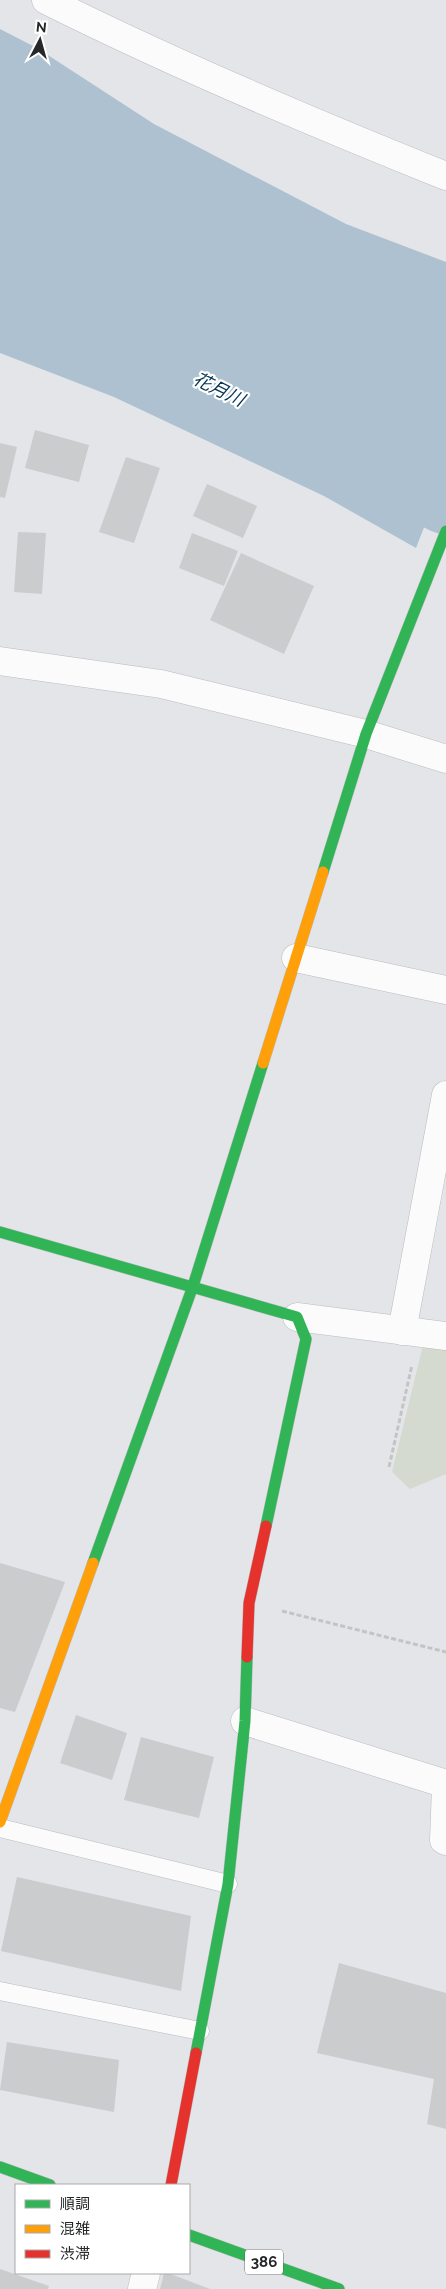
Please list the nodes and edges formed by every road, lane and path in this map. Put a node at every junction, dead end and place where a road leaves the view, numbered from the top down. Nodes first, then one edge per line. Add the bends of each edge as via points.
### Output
1 (46, 0) edge
2 (446, 176) edge
3 (446, 531) edge
4 (0, 661) edge
5 (366, 734) junction
6 (446, 759) edge
7 (296, 958) junction
8 (446, 990) edge
9 (446, 1095) edge
10 (437, 1190) edge
11 (0, 1232) edge
12 (194, 1286) junction
13 (297, 1317) junction
14 (423, 1333) edge
15 (388, 1467) dead end
16 (250, 1603) junction
17 (446, 1652) edge
18 (245, 1721) junction
19 (446, 1786) edge
20 (0, 1822) edge
21 (0, 1828) edge
22 (446, 1841) edge
23 (228, 1884) junction
24 (0, 1991) edge
25 (200, 2031) junction
26 (0, 2168) edge
27 (47, 2184) edge
28 (171, 2184) edge
29 (190, 2235) edge
30 (146, 2274) edge
31 (142, 2289) edge
32 (339, 2289) edge

1 - 2 street via 315,123
3 - 5 main road
4 - 5 street via 161,684
5 - 6 street
5 - 7 main road
7 - 8 street
7 - 12 main road
9 - 10 street
10 - 14 street
11 - 12 main road
12 - 13 main road
12 - 20 main road
13 - 14 street
13 - 16 main road via 306,1338
14 - 15 path
16 - 17 path
16 - 18 main road
18 - 19 street
18 - 23 main road
19 - 22 street
21 - 23 lane
23 - 25 main road
24 - 25 lane
25 - 28 main road
26 - 27 main road
29 - 32 main road, 386
30 - 31 street

